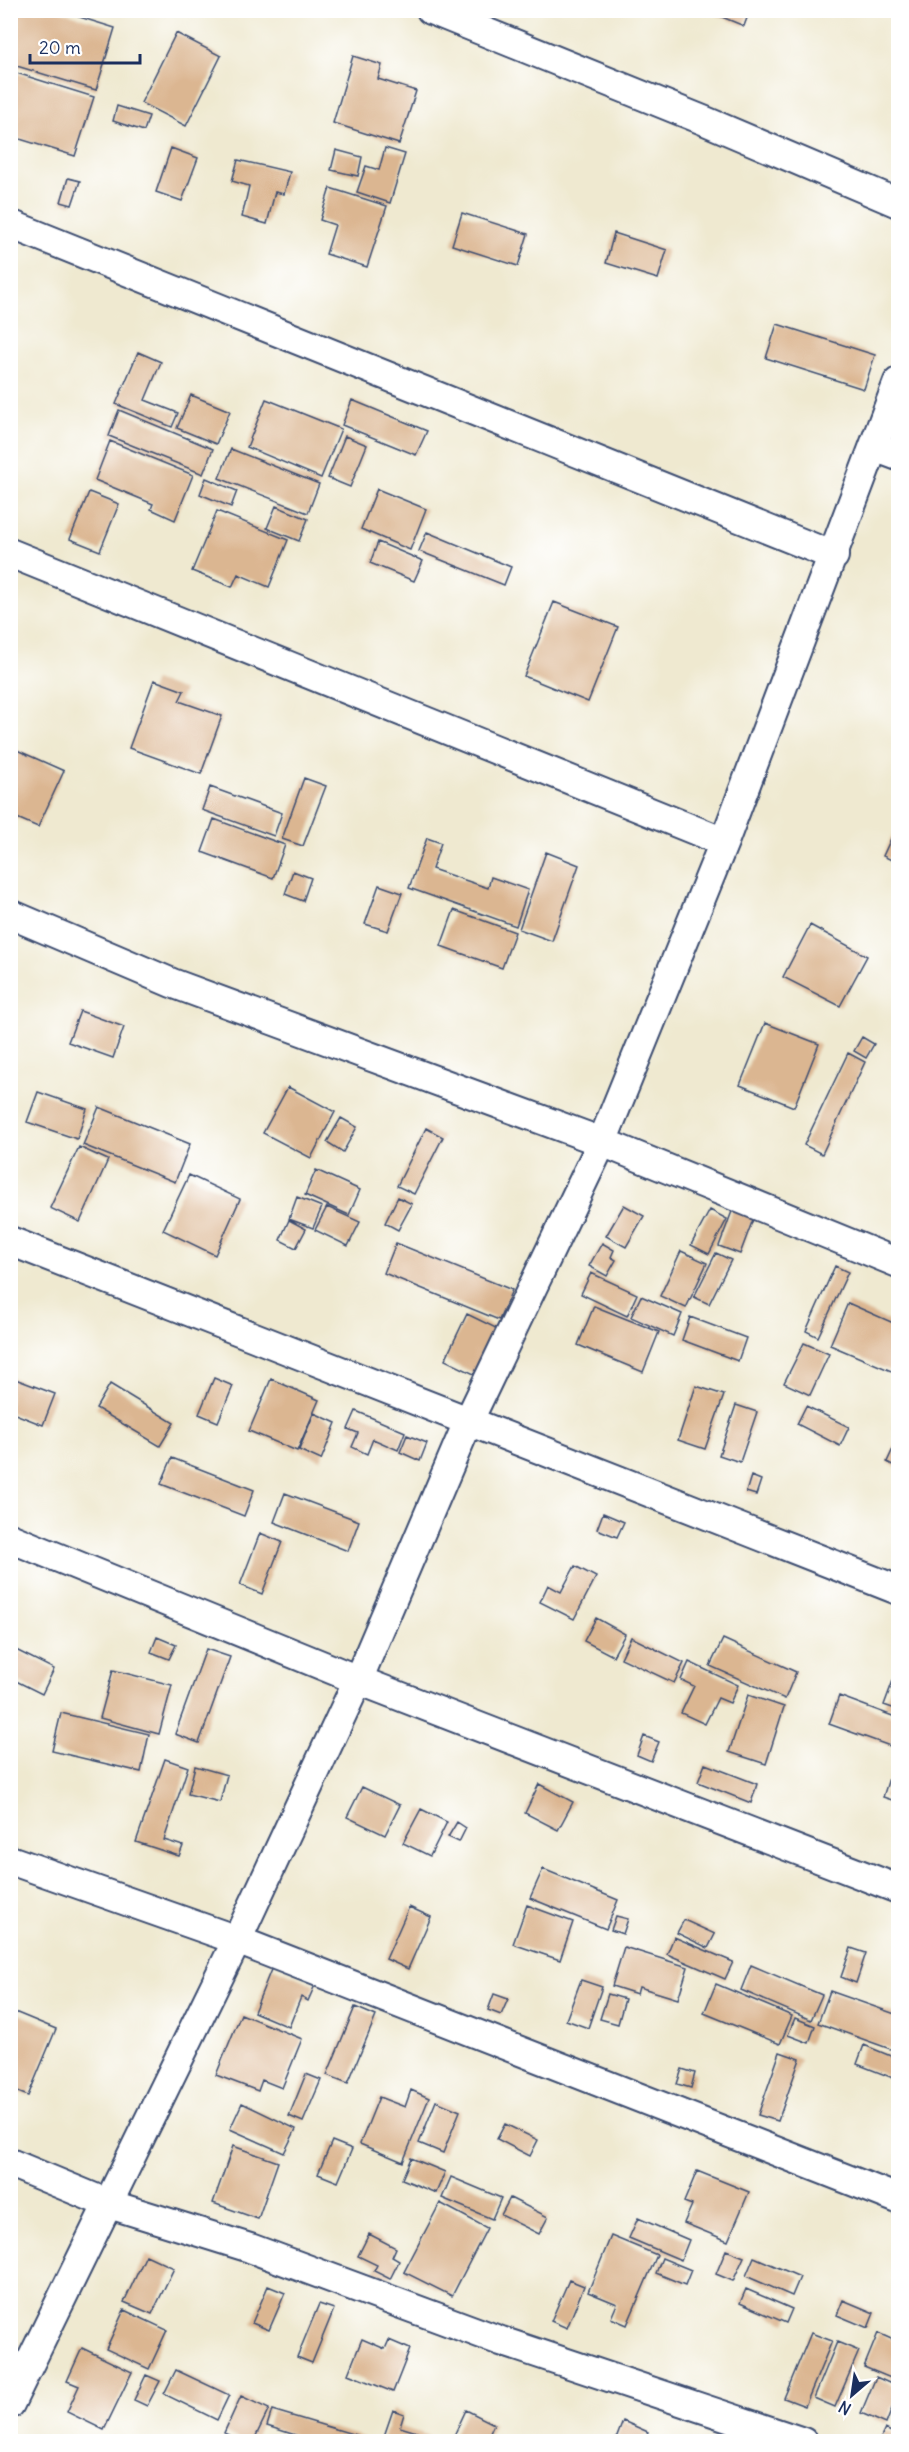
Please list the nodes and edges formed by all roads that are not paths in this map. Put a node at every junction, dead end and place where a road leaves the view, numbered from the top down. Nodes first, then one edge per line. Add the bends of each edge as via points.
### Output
1 (430, 10) edge
2 (898, 203) edge
3 (10, 224) edge
4 (898, 382) edge
5 (886, 452) edge
6 (10, 553) edge
7 (834, 556) junction
8 (724, 842) junction
9 (10, 914) edge
10 (602, 1142) junction
11 (10, 1241) edge
12 (898, 1263) edge
13 (468, 1422) junction
14 (10, 1538) edge
15 (898, 1590) edge
16 (358, 1680) junction
17 (10, 1860) edge
18 (898, 1889) edge
19 (237, 1940) junction
20 (10, 2163) edge
21 (898, 2199) edge
22 (109, 2204) junction
23 (10, 2403) edge
24 (802, 2442) edge

1 - 2 street
3 - 7 street
4 - 5 street
5 - 7 street
6 - 8 street
7 - 8 street
8 - 10 street
9 - 10 street via 172,983
10 - 12 street
10 - 13 street
11 - 13 street
13 - 15 street
13 - 16 street
14 - 16 street
16 - 18 street
16 - 19 street
17 - 19 street
19 - 21 street
19 - 22 street
20 - 22 street
22 - 23 street
22 - 24 street via 250,2248 501,2341

